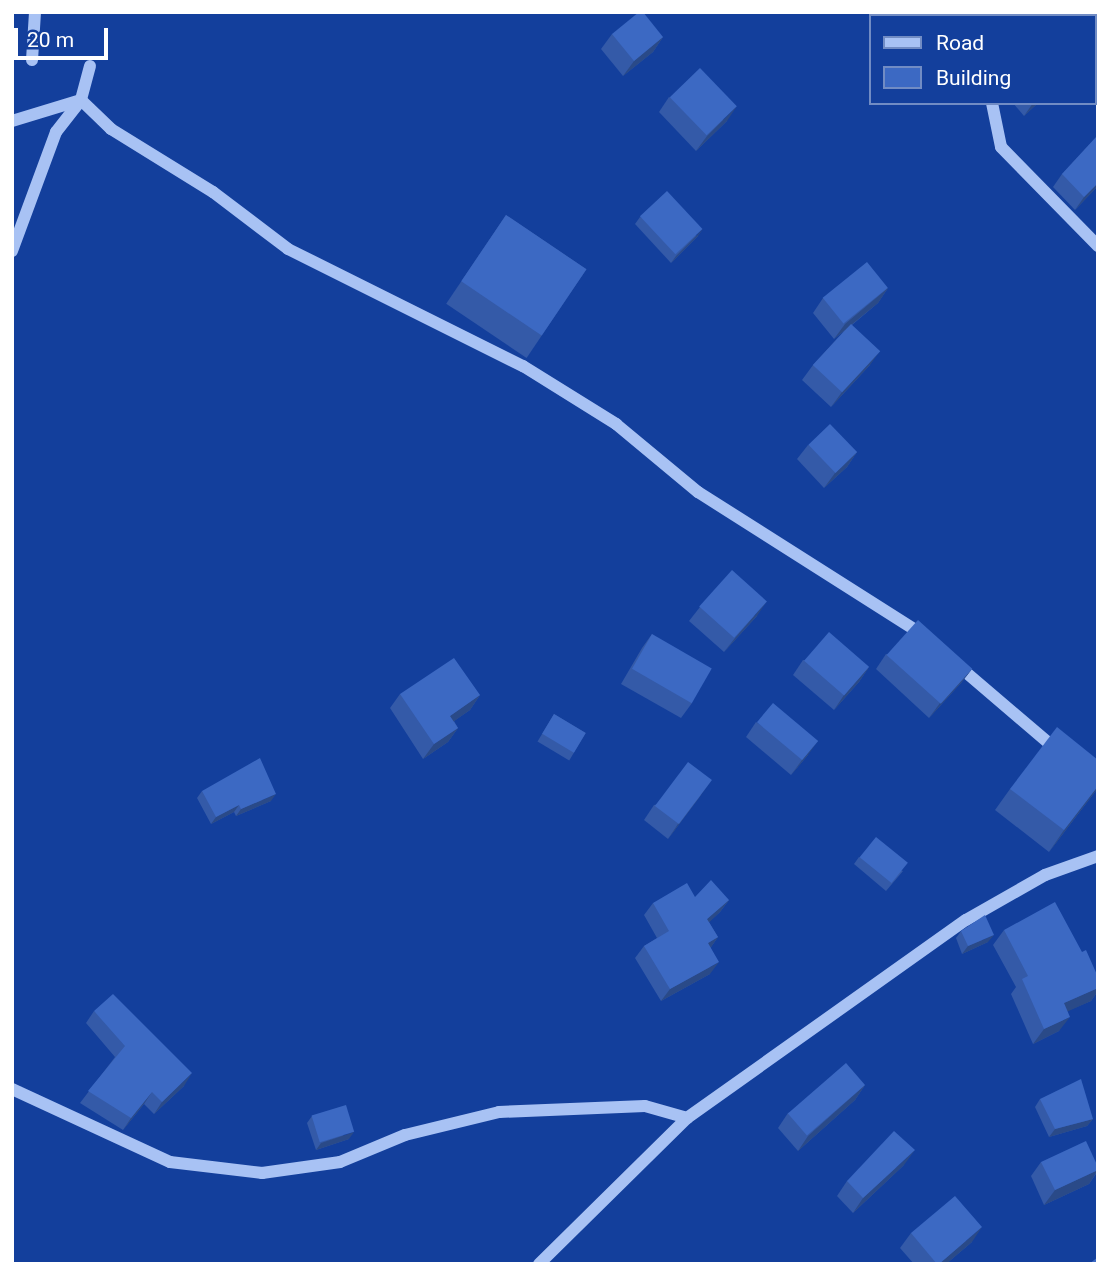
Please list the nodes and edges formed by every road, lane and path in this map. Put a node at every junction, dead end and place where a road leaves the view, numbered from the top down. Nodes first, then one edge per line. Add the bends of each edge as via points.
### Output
1 (36, 12) edge
2 (32, 60) dead end
3 (90, 66) dead end
4 (81, 100) junction
5 (992, 105) edge
6 (12, 121) edge
7 (1098, 246) edge
8 (12, 251) edge
9 (1066, 757) edge
10 (1098, 856) edge
11 (12, 1089) edge
12 (687, 1118) junction
13 (539, 1264) edge

1 - 2 street
3 - 4 street
4 - 6 street
4 - 8 street via 56,132
4 - 9 street via 111,129 213,192 288,249 523,366 616,424 698,492 851,593 918,631
5 - 7 street via 1001,147
10 - 12 street via 1045,875 965,920
11 - 12 street via 170,1162 262,1173 340,1162 405,1135 499,1112 645,1106
12 - 13 street

